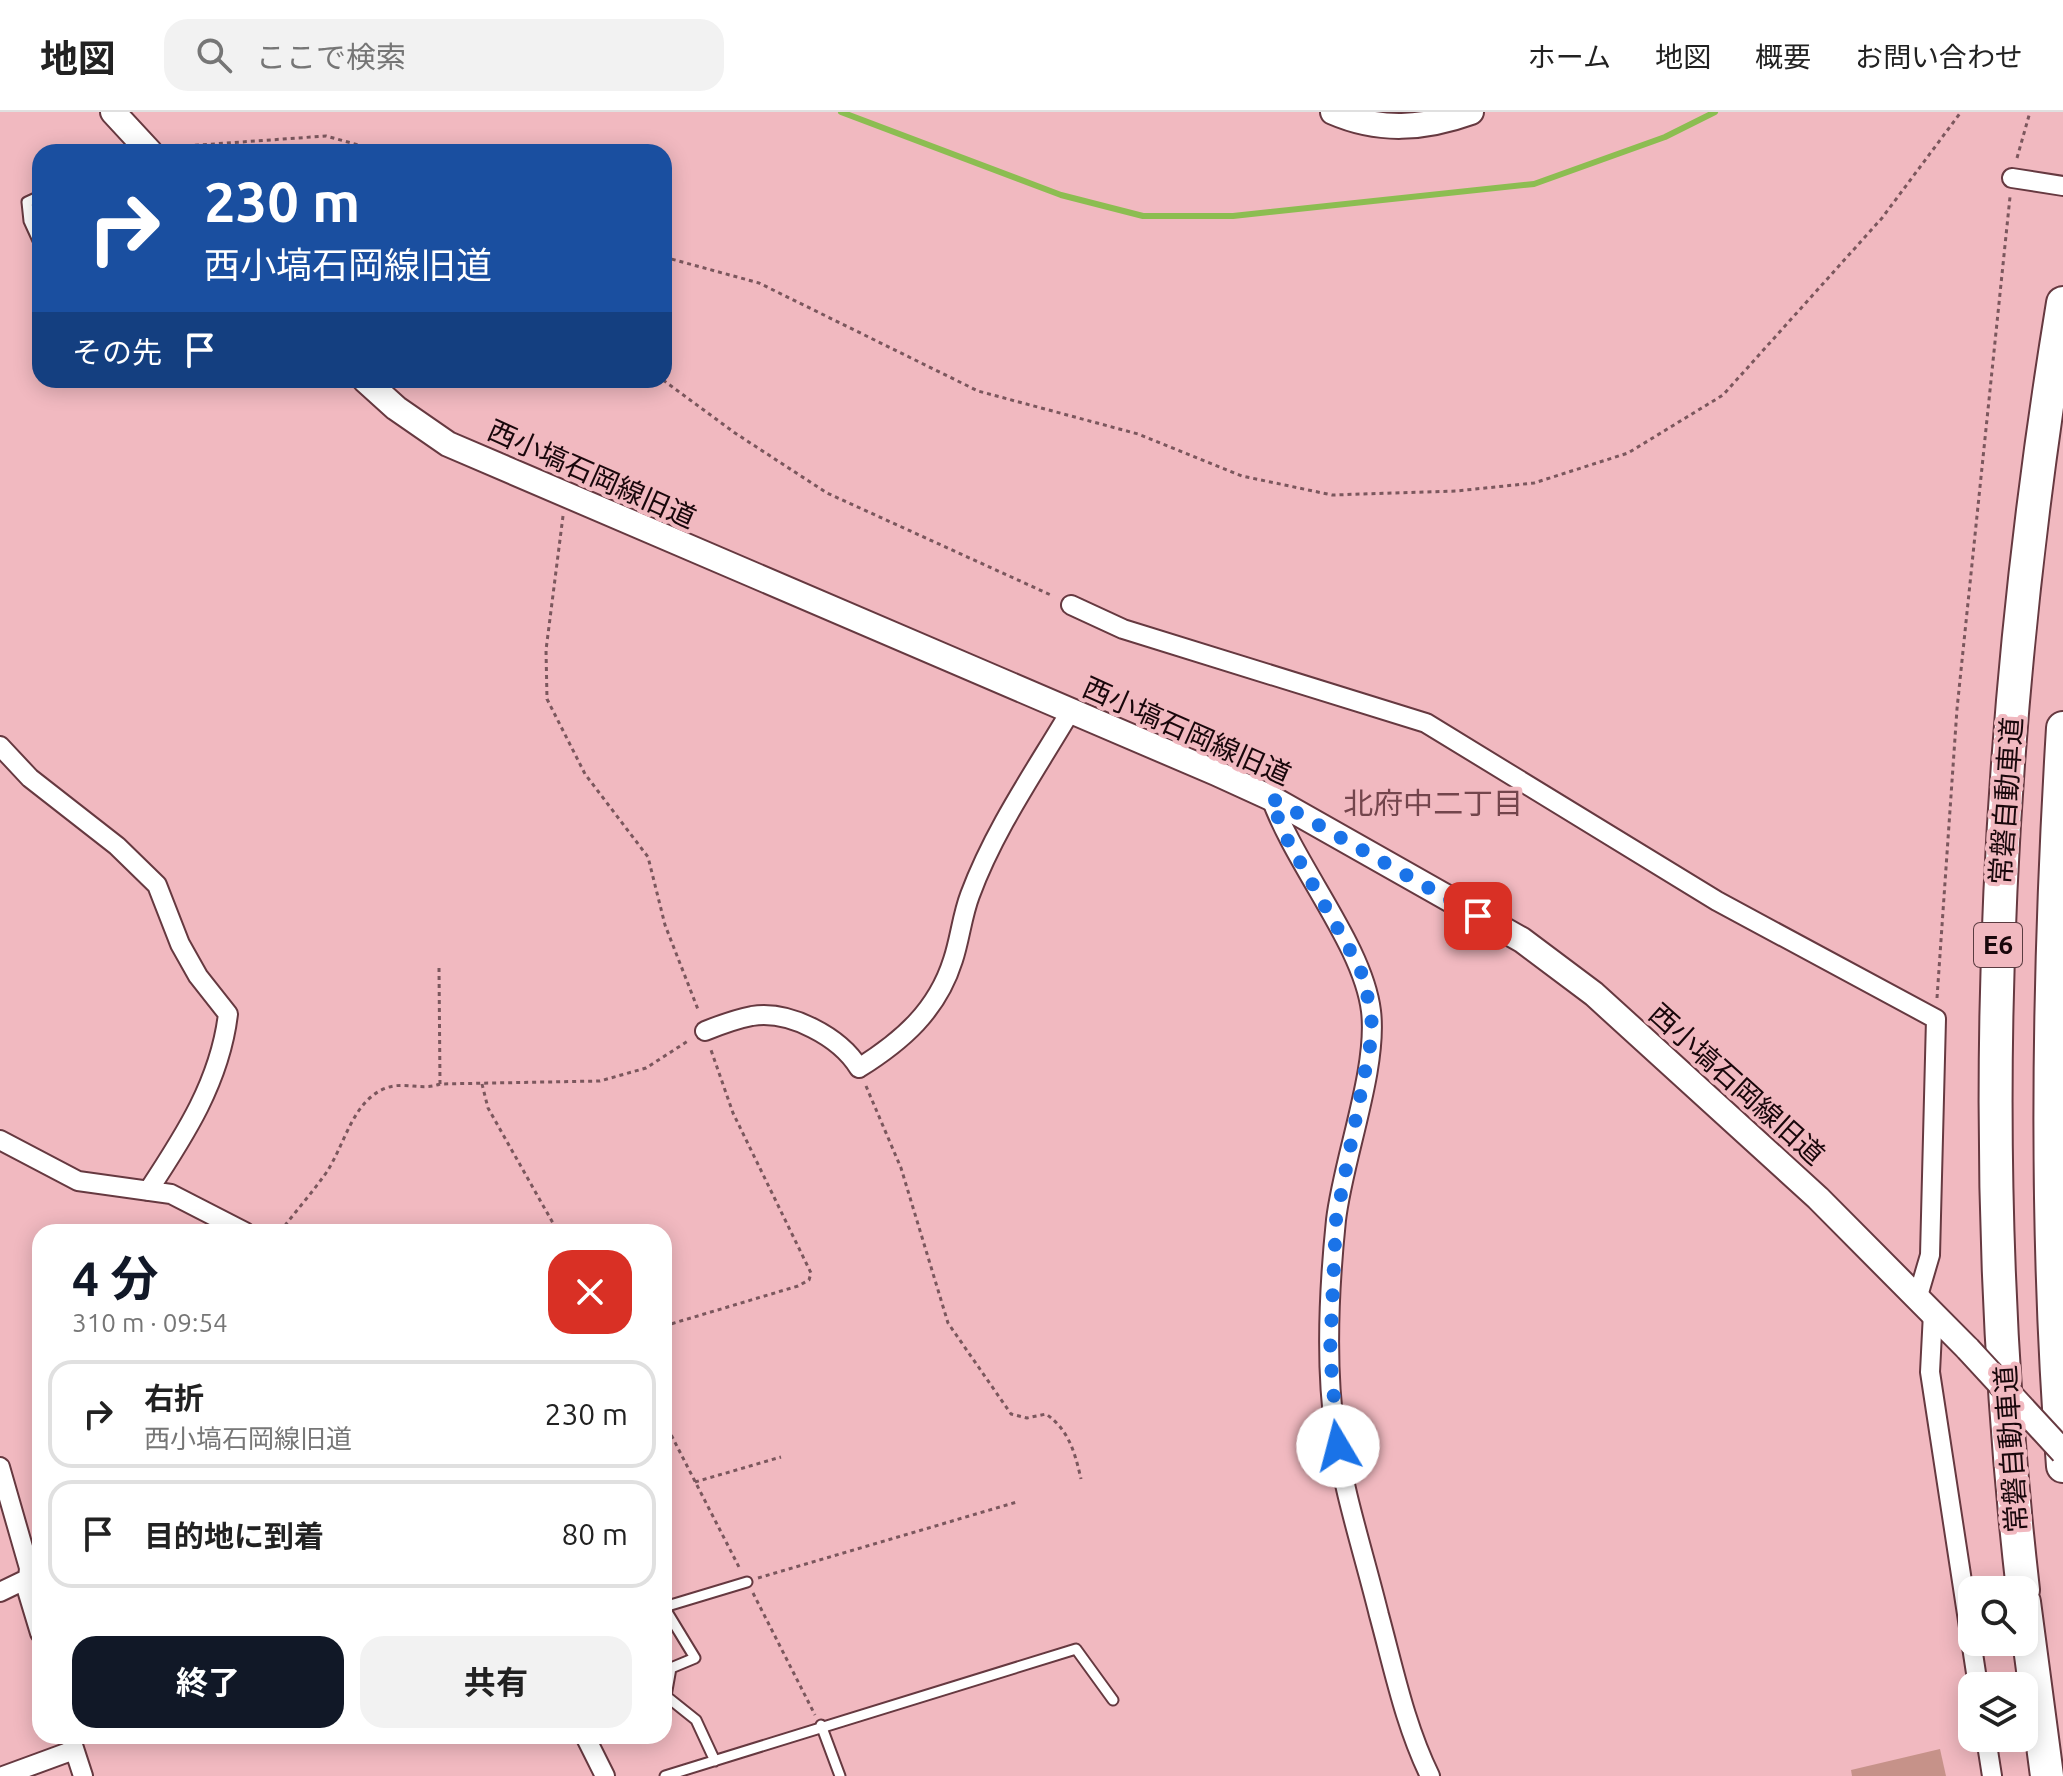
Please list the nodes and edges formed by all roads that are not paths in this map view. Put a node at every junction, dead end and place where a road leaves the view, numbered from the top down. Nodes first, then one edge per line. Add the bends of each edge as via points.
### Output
1 (113, 112) edge
2 (1333, 112) edge
3 (1471, 112) edge
4 (1364, 118) edge
5 (135, 144) edge
6 (2012, 178) road end
7 (2063, 186) edge
8 (32, 200) edge
9 (32, 228) edge
10 (2063, 303) edge
11 (374, 388) edge
12 (1071, 605) road end
13 (1070, 712) junction
14 (2063, 728) edge
15 (0, 746) edge
16 (1271, 798) junction
17 (705, 1031) road end
18 (0, 1140) edge
19 (148, 1191) junction
20 (229, 1224) edge
21 (1925, 1304) junction
22 (2063, 1452) edge
23 (2063, 1466) edge
24 (0, 1467) edge
25 (2021, 1576) edge
26 (29, 1578) junction
27 (747, 1582) road end
28 (0, 1592) edge
29 (672, 1605) edge
30 (32, 1607) edge
31 (672, 1620) edge
32 (2031, 1656) edge
33 (672, 1668) edge
34 (1976, 1672) edge
35 (1113, 1700) dead end
36 (672, 1701) edge
37 (821, 1725) junction
38 (70, 1744) edge
39 (72, 1744) edge
40 (589, 1744) edge
41 (1988, 1752) edge
42 (715, 1761) junction
43 (603, 1775) edge
44 (3, 1776) edge
45 (83, 1776) edge
46 (665, 1776) edge
47 (840, 1776) edge
48 (1430, 1776) edge
49 (1992, 1776) edge
50 (2047, 1776) edge

1 - 5 street
2 - 4 street
3 - 4 street via 1418,126
6 - 7 street
8 - 9 lane via 27,202
10 - 25 highway, 常磐自動車道 / E6 via 2019,606 1995,997 2002,1332
11 - 13 street, 西小塙石岡線旧道 via 448,444
12 - 21 street via 1123,629 1426,723 1717,901 1936,1019
13 - 16 street, 西小塙石岡線旧道
13 - 17 street via 1004,823 970,895 940,993 895,1045 859,1068 848,1050 823,1033 775,1018 756,1015
14 - 23 highway, 常磐自動車道 / E6 via 2049,1208
15 - 19 street via 30,778 117,846 157,885 180,944 228,1014 214,1075 187,1132
16 - 21 street, 西小塙石岡線旧道 via 1522,940 1594,994 1818,1198
16 - 48 street via 1283,832 1360,968 1372,1014 1336,1220 1331,1391 1340,1463 1410,1730
18 - 19 street via 78,1181
19 - 20 street via 171,1194
21 - 22 street, 西小塙石岡線旧道, bridge
21 - 34 street via 1930,1372
24 - 26 street
26 - 28 street
26 - 30 street
27 - 29 lane
31 - 33 lane via 695,1658
32 - 50 highway
35 - 37 lane via 1076,1649
36 - 42 lane via 696,1720
37 - 42 lane
37 - 47 lane
38 - 44 street
39 - 45 street
40 - 43 street
41 - 49 street
42 - 46 lane

